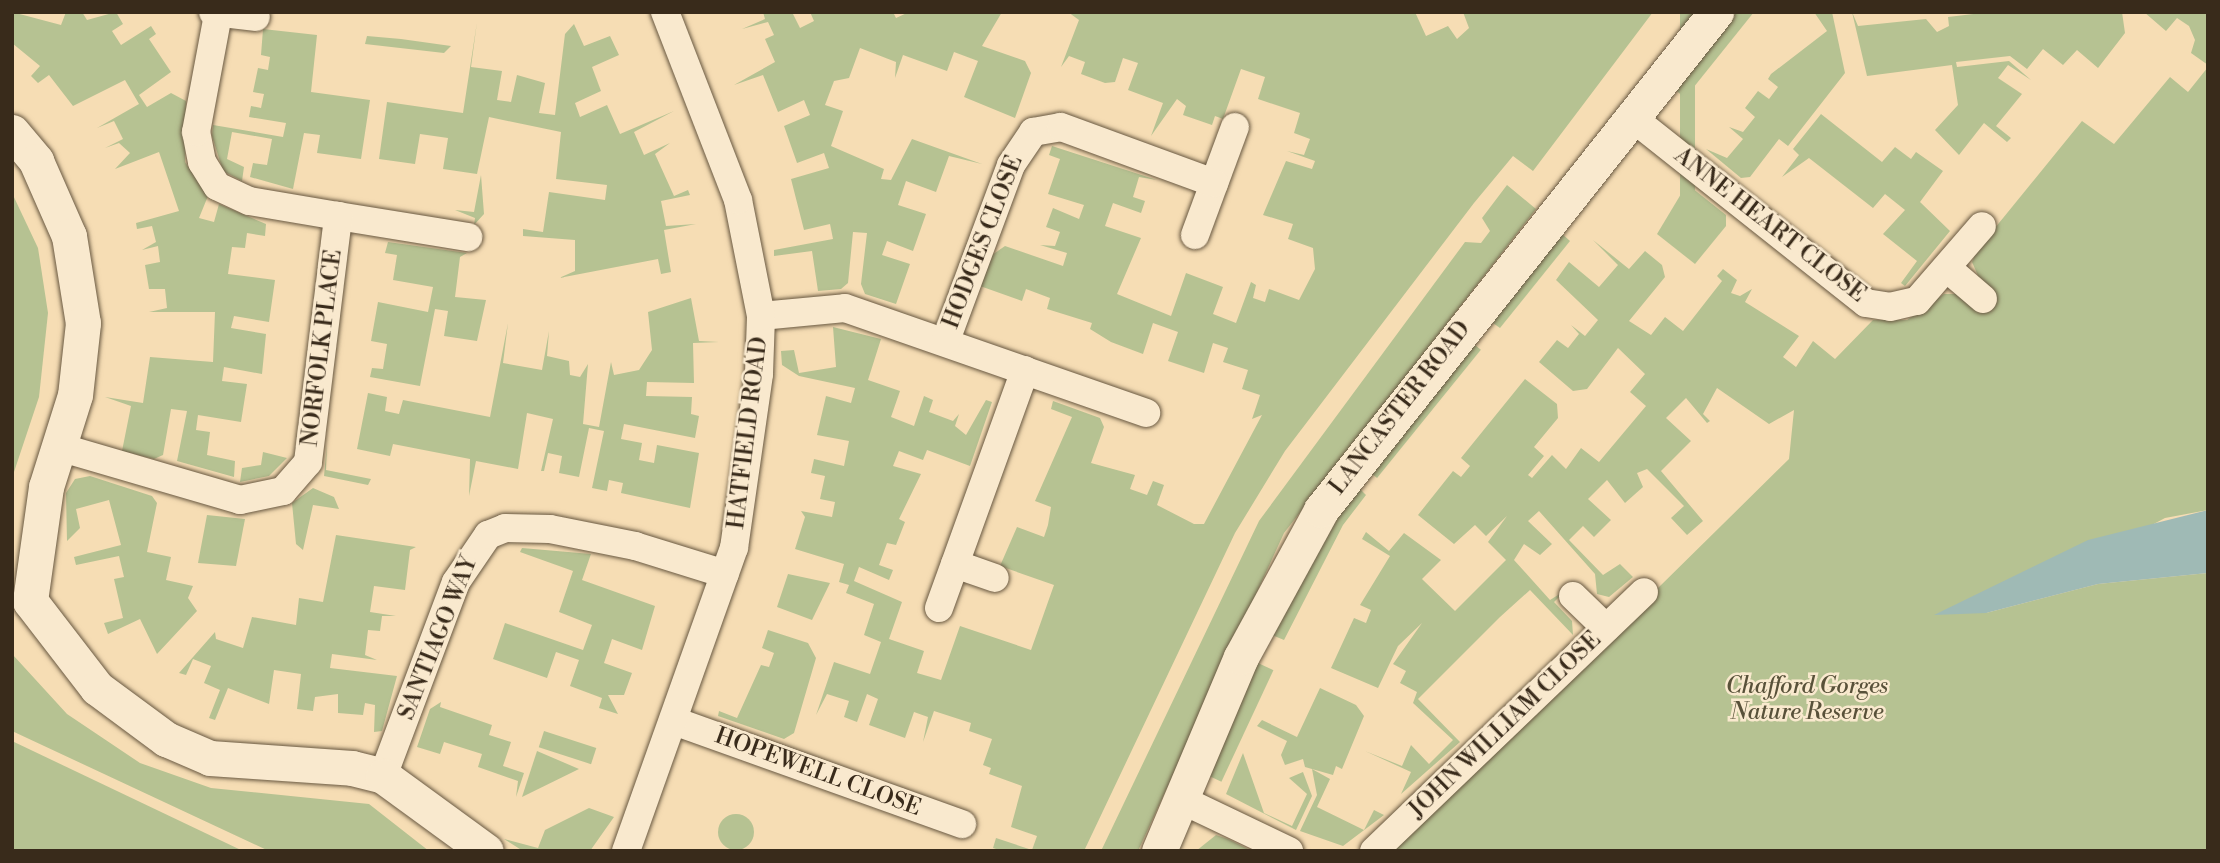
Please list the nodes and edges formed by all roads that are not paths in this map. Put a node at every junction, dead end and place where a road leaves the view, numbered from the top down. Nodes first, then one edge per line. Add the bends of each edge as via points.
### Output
1 (665, 12) edge
2 (1716, 12) edge
3 (216, 13) edge
4 (256, 17) dead end
5 (1630, 116) junction
6 (1235, 127) dead end
7 (12, 132) edge
8 (1214, 183) junction
9 (338, 215) junction
10 (1982, 226) dead end
11 (1195, 234) dead end
12 (468, 237) dead end
13 (1948, 269) junction
14 (1983, 299) dead end
15 (761, 316) junction
16 (946, 340) junction
17 (1025, 370) junction
18 (1146, 413) dead end
19 (59, 447) junction
20 (955, 564) junction
21 (725, 574) junction
22 (995, 578) dead end
23 (1644, 592) dead end
24 (1573, 596) dead end
25 (939, 608) dead end
26 (1606, 628) junction
27 (674, 721) junction
28 (383, 776) junction
29 (1180, 799) junction
30 (962, 824) dead end
31 (486, 851) edge
32 (626, 851) edge
33 (1159, 851) edge
34 (1289, 851) edge
35 (1374, 851) edge

1 - 15 street, HATFIELD ROAD via 718,137
2 - 5 street, LANCASTER ROAD
3 - 4 street, NORFOLK PLACE
3 - 9 street, NORFOLK PLACE via 196,132 202,162 217,186 249,201
5 - 13 street, ANNE HEART CLOSE via 1866,303 1890,307 1917,301
5 - 29 street, LANCASTER ROAD via 1321,510 1241,657
6 - 8 street
7 - 19 street via 54,198 78,282 81,357
8 - 11 street
8 - 16 street, HODGES CLOSE via 1061,127 1033,132 1011,165
9 - 12 street, NORFOLK PLACE
9 - 19 street, NORFOLK PLACE via 314,374 314,442 293,483 256,499 232,499
10 - 13 street, ANNE HEART CLOSE
13 - 14 street
15 - 16 street, HODGES CLOSE via 845,308
15 - 21 street, HATFIELD ROAD via 754,428
16 - 17 street, HODGES CLOSE
17 - 18 street, HODGES CLOSE
17 - 20 street
19 - 28 street via 46,487 30,601 97,688 166,740 210,758 352,768
20 - 22 street
20 - 25 street
21 - 27 street, HATFIELD ROAD
21 - 28 street, SANTIAGO WAY via 635,546 550,529 505,528 488,535 456,582
23 - 26 street, JOHN WILLIAM CLOSE
24 - 26 street, JOHN WILLIAM CLOSE
26 - 35 street, JOHN WILLIAM CLOSE
27 - 30 street, HOPEWELL CLOSE
27 - 32 street, HATFIELD ROAD
28 - 31 street
29 - 33 street, LANCASTER ROAD
29 - 34 street

